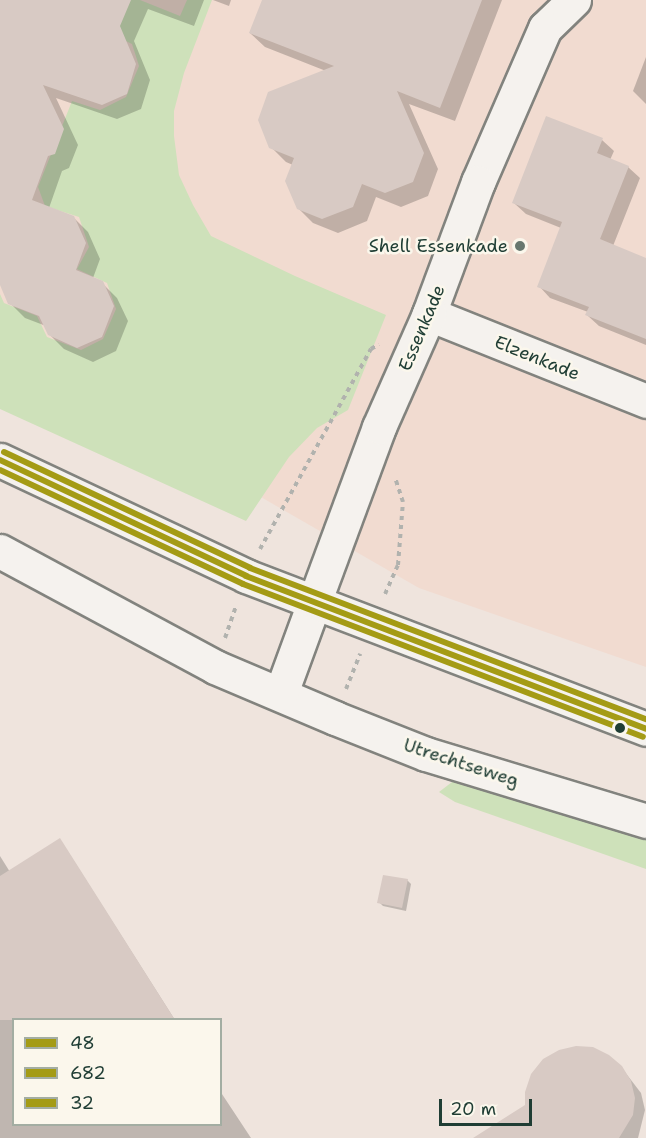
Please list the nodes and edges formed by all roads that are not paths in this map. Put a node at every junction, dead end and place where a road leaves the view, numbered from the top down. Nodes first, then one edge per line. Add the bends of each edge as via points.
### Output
1 (574, 0) edge
2 (429, 314) junction
3 (646, 401) edge
4 (0, 460) edge
5 (0, 551) edge
6 (315, 600) junction
7 (281, 693) junction
8 (646, 729) edge
9 (646, 820) edge

1 - 2 street, Essenkade via 545,28 478,182
2 - 3 street, Elzenkade
2 - 6 street, Essenkade via 379,427
4 - 6 street via 246,576
5 - 7 street, Utrechtseweg via 215,667
6 - 7 street
6 - 8 street
7 - 9 street, Utrechtseweg via 426,754

